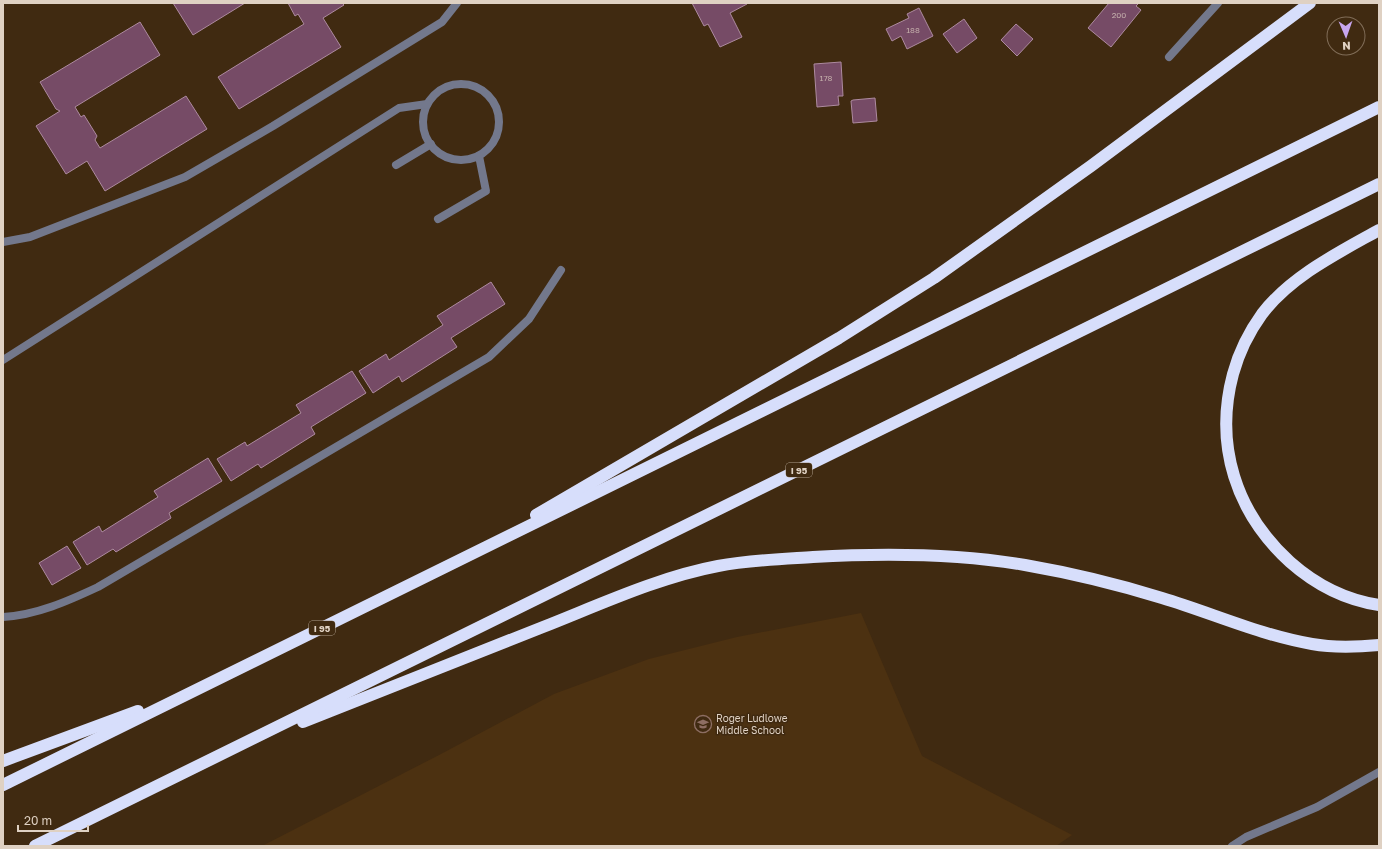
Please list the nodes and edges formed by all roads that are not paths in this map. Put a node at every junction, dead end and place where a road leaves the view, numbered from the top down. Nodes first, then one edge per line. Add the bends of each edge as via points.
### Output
1 (457, 3) edge
2 (1218, 3) edge
3 (1310, 3) edge
4 (1169, 57) dead end
5 (427, 104) junction
6 (1379, 108) edge
7 (431, 144) junction
8 (479, 156) junction
9 (396, 165) dead end
10 (1379, 184) edge
11 (438, 219) dead end
12 (1379, 230) edge
13 (3, 242) edge
14 (561, 270) dead end
15 (3, 360) edge
16 (445, 568) junction
17 (1379, 605) edge
18 (3, 617) edge
19 (1379, 645) edge
20 (199, 689) junction
21 (218, 756) junction
22 (3, 761) edge
23 (1379, 772) edge
24 (3, 785) edge
25 (67, 830) junction
26 (35, 846) edge
27 (42, 846) edge
28 (1232, 846) edge

1 - 13 street via 442,22 185,177 30,237
2 - 4 street
3 - 16 highway via 1085,170 901,300
5 - 7 street via 423,115 423,128
5 - 8 street via 435,93 446,86 473,85 484,91 493,101 498,113 499,126 496,138
5 - 15 street via 399,108
6 - 16 highway, I 95
7 - 8 street via 444,156 456,160
7 - 9 street
8 - 11 street via 486,191
10 - 21 highway, I 95
12 - 17 highway via 1296,281 1276,297 1262,314 1248,335 1237,360 1229,389 1226,418 1227,446 1232,471 1252,517 1268,539 1316,583 1354,599
14 - 18 street via 529,319 489,357 98,587 62,604 18,616
16 - 20 highway, I 95
19 - 21 highway via 1314,645 1261,631 1161,597 1068,573 1022,565 926,555 880,554 749,561 716,566 630,593
20 - 22 highway
20 - 24 highway, I 95
21 - 25 highway, I 95
23 - 28 street via 1317,807 1246,837
25 - 26 highway, I 95
25 - 27 highway

